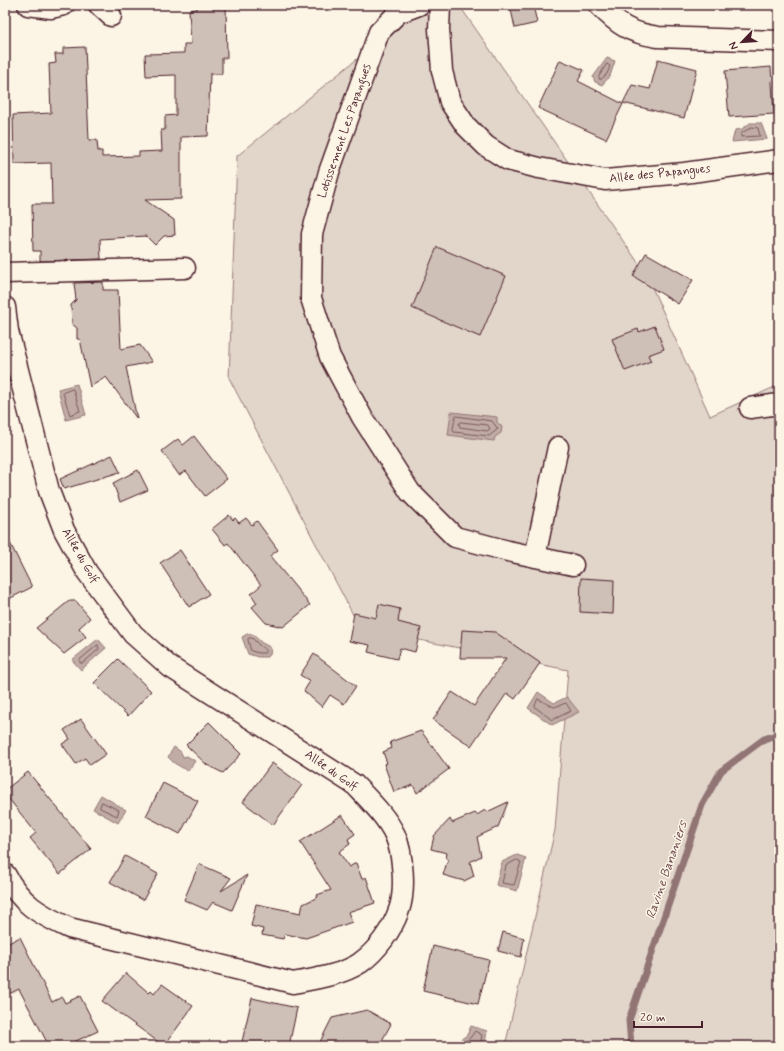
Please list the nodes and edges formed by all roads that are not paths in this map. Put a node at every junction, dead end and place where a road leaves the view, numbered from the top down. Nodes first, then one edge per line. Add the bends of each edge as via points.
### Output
1 (28, 5) edge
2 (64, 5) edge
3 (419, 5) edge
4 (440, 5) edge
5 (599, 5) edge
6 (779, 41) edge
7 (779, 160) edge
8 (185, 268) dead end
9 (5, 273) edge
10 (5, 307) edge
11 (779, 404) edge
12 (750, 408) dead end
13 (558, 447) dead end
14 (535, 557) junction
15 (573, 566) dead end
16 (5, 874) edge

1 - 2 street via 51,8
3 - 14 street, Lotissement Les Papangues via 398,13 379,32 329,172 312,234 311,298 330,357 362,417 410,492 455,537
4 - 7 street, Allée des Papangues via 442,71 450,102 466,126 486,146 508,160 605,180 684,173
5 - 6 street via 628,30 643,34
8 - 9 street
10 - 16 street, Allée du Golf via 8,331 49,491 64,530 87,572 133,634 170,667 355,785 376,808 395,835 404,870 400,909 384,939 359,963 328,976 293,983 69,928 29,907 12,888
11 - 12 street
13 - 14 street
14 - 15 street, Lotissement Les Papangues

